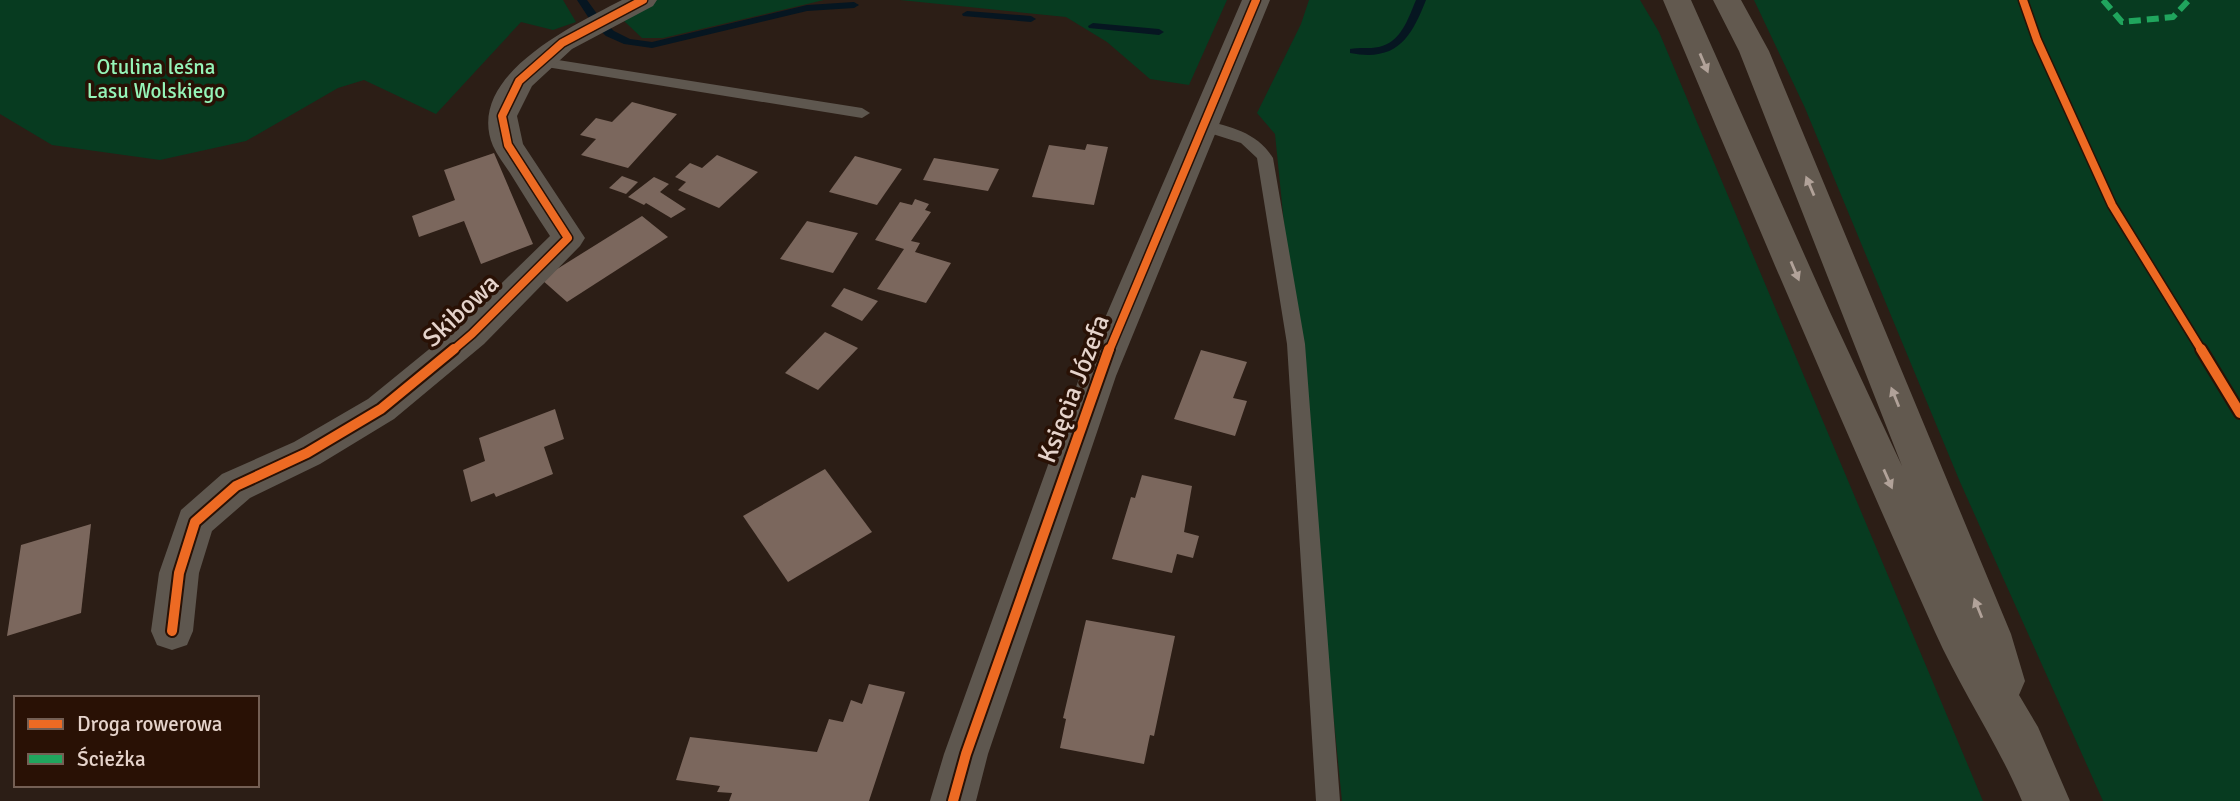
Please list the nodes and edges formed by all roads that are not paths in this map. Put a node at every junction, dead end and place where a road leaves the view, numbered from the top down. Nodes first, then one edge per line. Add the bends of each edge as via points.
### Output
1 (643, 0) edge
2 (1256, 0) edge
3 (1677, 0) edge
4 (1727, 0) edge
5 (618, 15) joint
6 (585, 32) joint
7 (539, 62) junction
8 (862, 113) dead end
9 (1203, 125) junction
10 (172, 631) dead end
11 (2021, 743) junction
12 (953, 801) edge
13 (1328, 801) edge
14 (2046, 801) edge

1 - 5 street, Skibowa
2 - 9 street, Księcia Józefa
3 -> 11 main road via 1957,631
11 -> 4 main road via 1989,634 1754,51
5 - 6 street, Skibowa
6 - 7 street, Skibowa
7 - 8 lane
7 - 10 street, Skibowa via 519,81 502,116 508,145 568,238 472,334 381,409 307,453 236,486 195,522 180,573
9 - 12 street, Księcia Józefa via 1098,376
9 - 13 lane via 1241,136 1265,158 1296,344
11 - 14 main road

